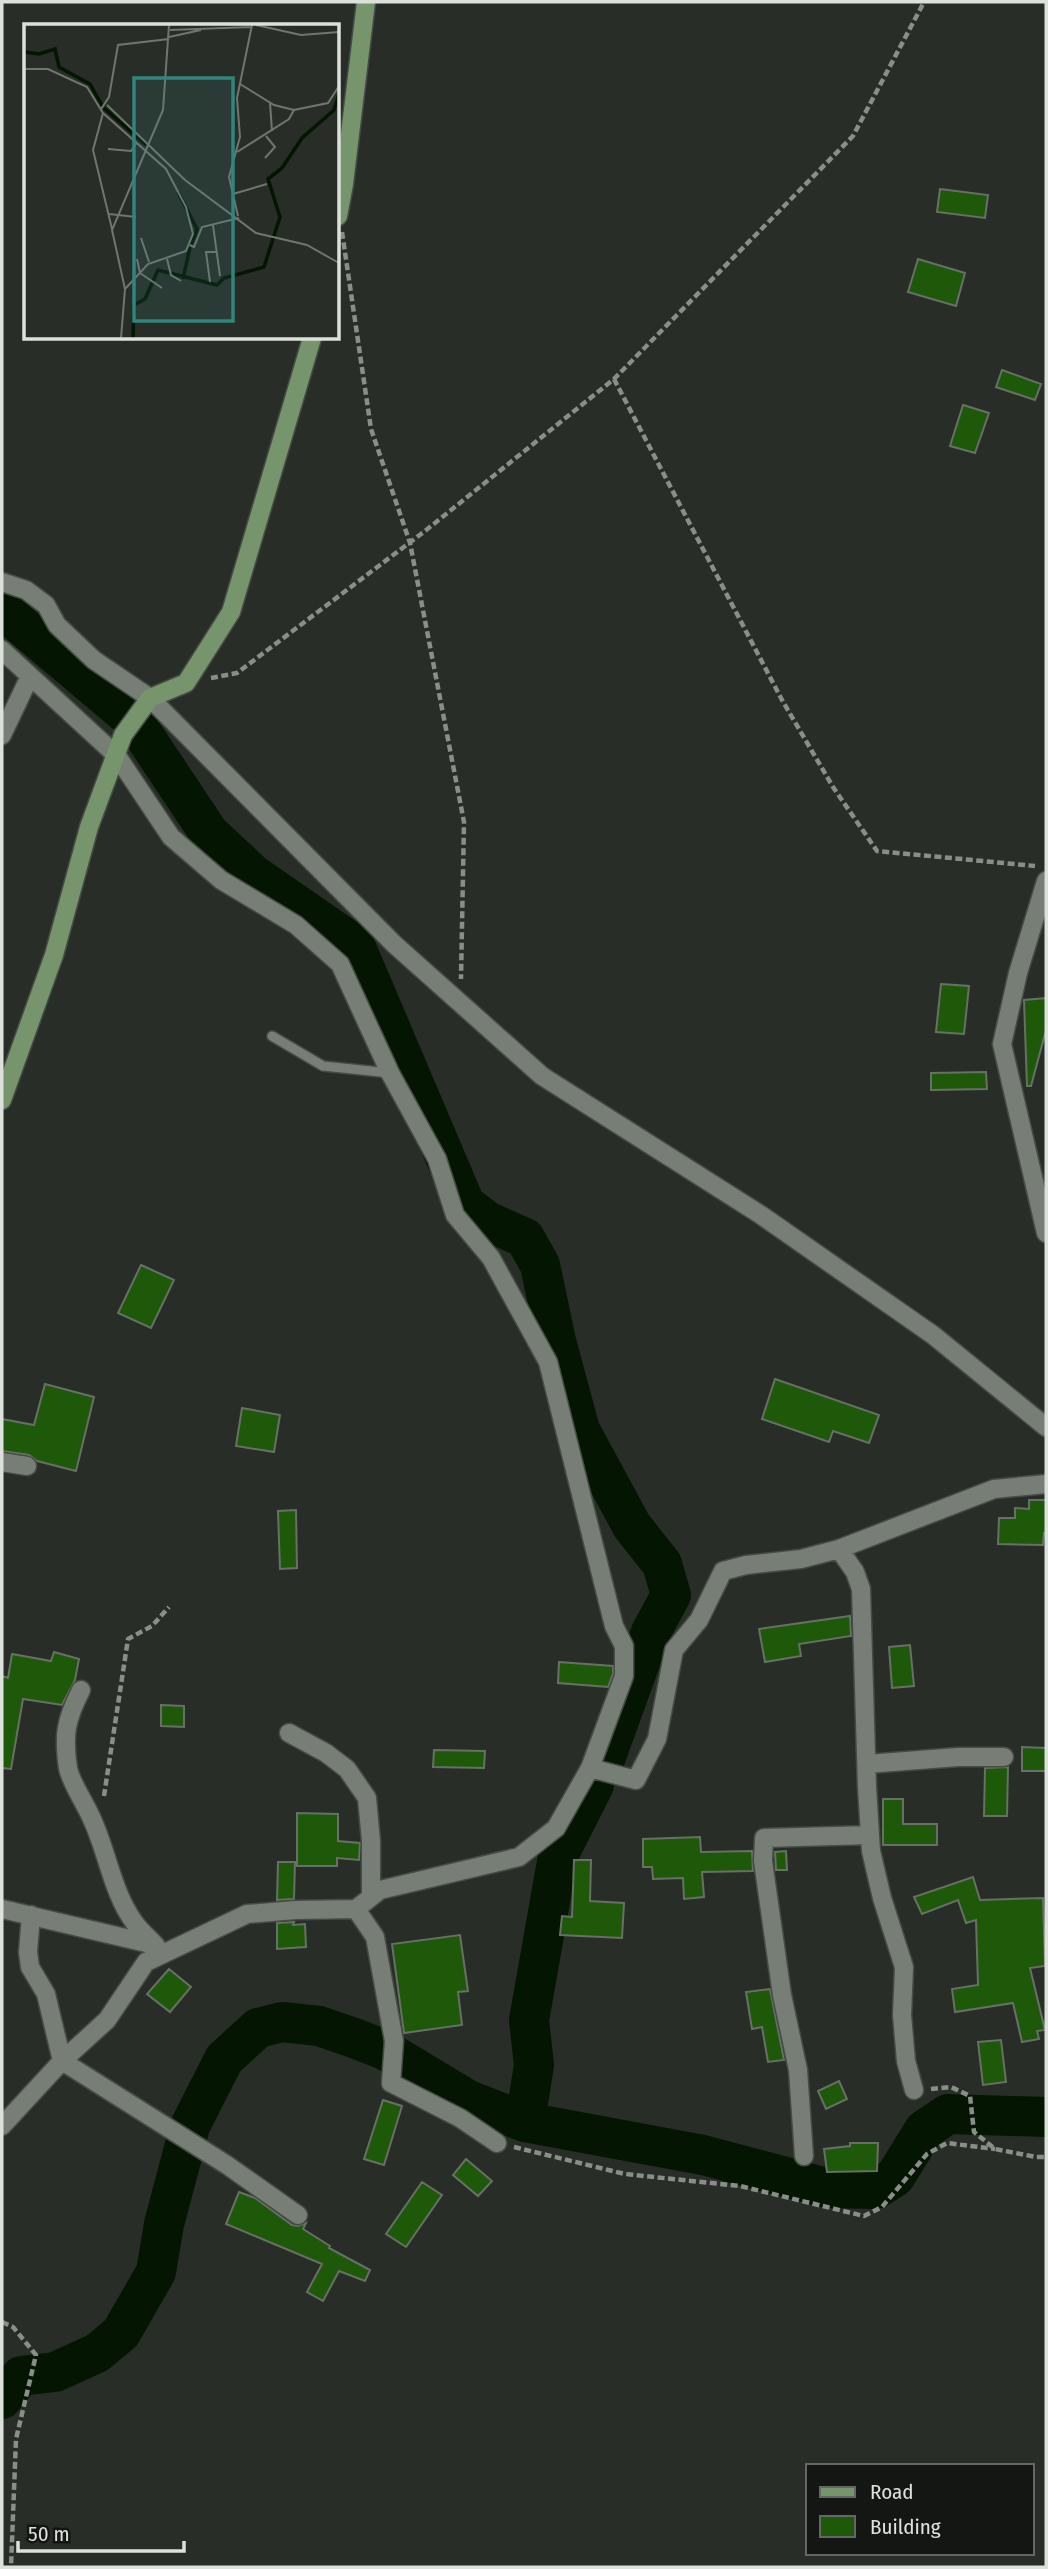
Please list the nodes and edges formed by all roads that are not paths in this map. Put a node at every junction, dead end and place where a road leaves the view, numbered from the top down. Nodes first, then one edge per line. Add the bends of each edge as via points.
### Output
1 (366, 2) edge
2 (340, 200) edge
3 (311, 340) edge
4 (2, 582) edge
5 (2, 650) edge
6 (30, 676) junction
7 (150, 698) junction
8 (2, 735) edge
9 (117, 756) junction
10 (1046, 881) edge
11 (272, 1036) dead end
12 (390, 1073) junction
13 (2, 1100) edge
14 (1046, 1229) edge
15 (1046, 1427) edge
16 (2, 1462) edge
17 (27, 1466) dead end
18 (1046, 1484) edge
19 (839, 1549) junction
20 (81, 1690) dead end
21 (289, 1732) dead end
22 (1004, 1757) dead end
23 (867, 1763) junction
24 (590, 1768) junction
25 (870, 1835) junction
26 (371, 1897) junction
27 (2, 1909) edge
28 (356, 1909) junction
29 (31, 1915) junction
30 (164, 1948) junction
31 (62, 2062) junction
32 (914, 2090) road end
33 (2, 2126) edge
34 (496, 2143) road end
35 (804, 2156) dead end
36 (298, 2215) dead end

1 - 2 street
3 - 7 street via 230,611 186,683
4 - 7 street via 26,590 46,605 57,625 94,660
5 - 6 street
6 - 8 street
6 - 9 street
7 - 9 street via 123,735
7 - 15 street via 394,944 542,1076 773,1223 933,1335
9 - 12 street via 171,837 221,880 296,925 340,964
9 - 13 street via 89,827 54,955
10 - 14 street via 1002,1044
11 - 12 lane via 323,1066
12 - 24 street via 437,1160 455,1215 491,1258 548,1362 611,1614 624,1646 624,1676
16 - 17 street
18 - 19 street via 994,1489
19 - 23 street via 861,1590
19 - 24 street via 723,1571 699,1620 674,1650 657,1739 636,1780
20 - 30 street via 67,1718 68,1772 82,1795 134,1922
21 - 26 street via 347,1769 368,1798
22 - 23 street
23 - 25 street
24 - 26 street via 556,1828 519,1857 380,1890
25 - 32 street via 904,1967 903,2026
25 - 35 street via 764,1838 763,1861 782,1995 798,2070
26 - 28 street
27 - 29 street
28 - 30 street via 247,1914
28 - 34 street via 376,1937 394,2041 391,2083 460,2118
29 - 30 street
29 - 31 street via 30,1967 46,1994
30 - 31 street via 146,1962 107,2020
31 - 33 street
31 - 36 street

